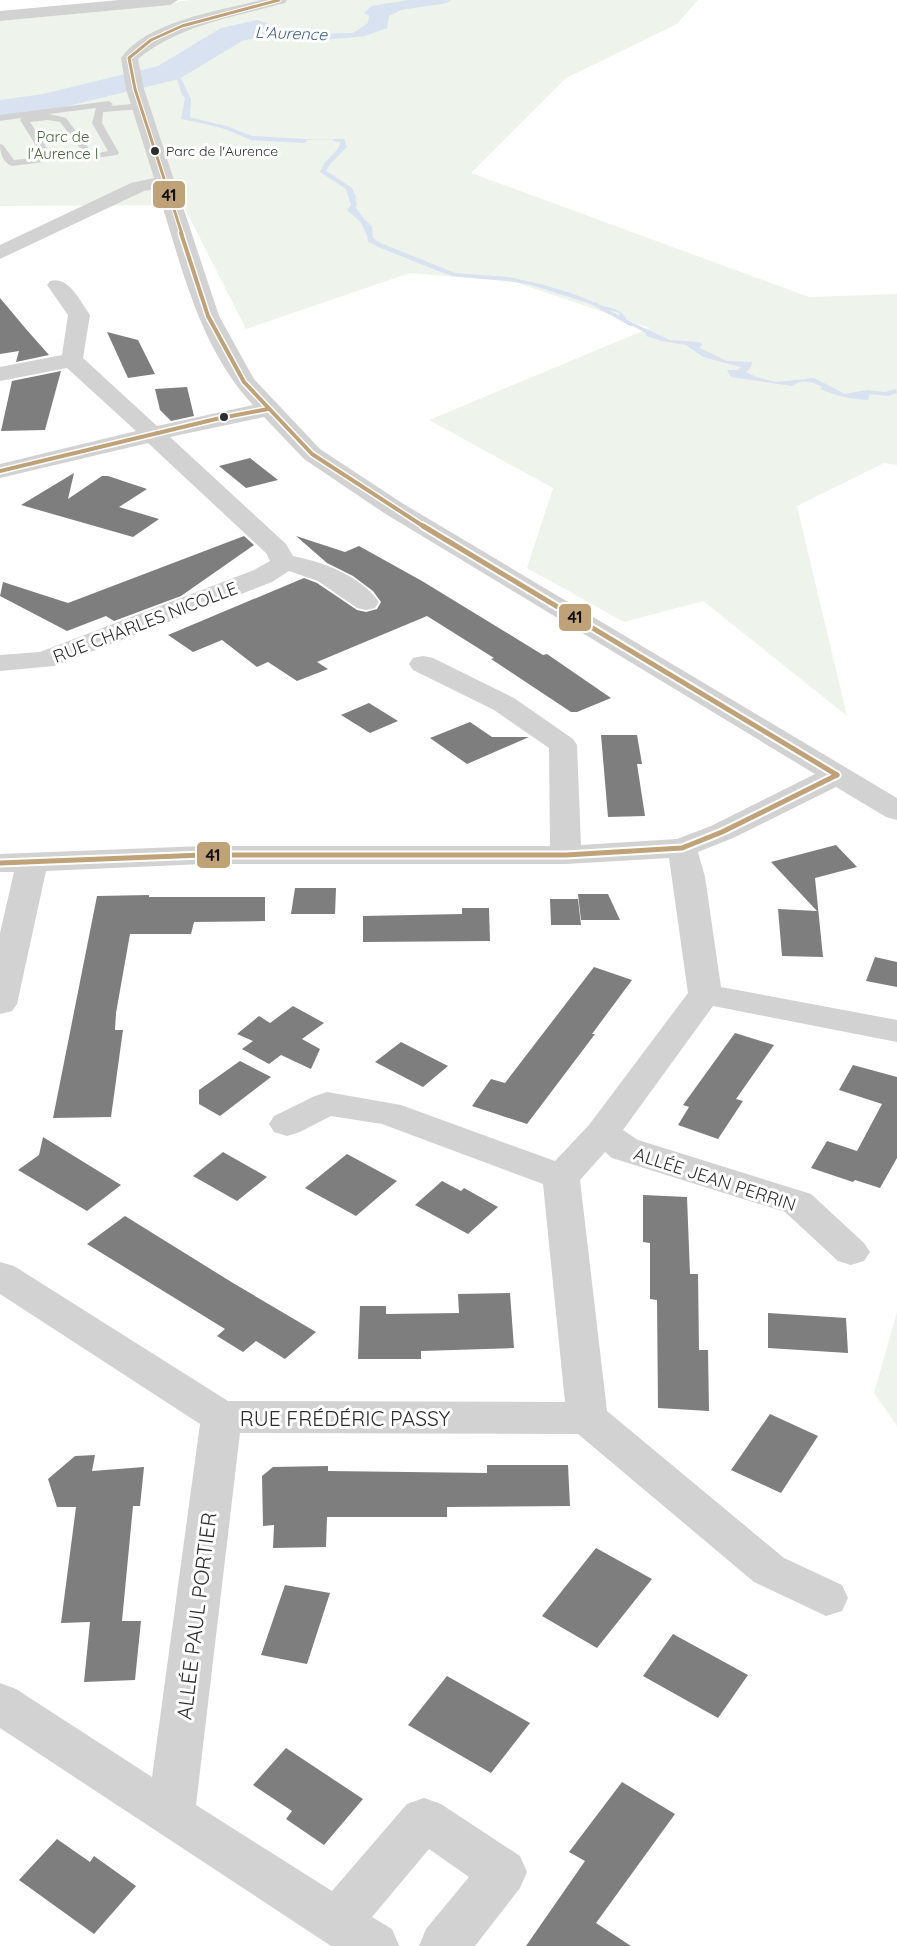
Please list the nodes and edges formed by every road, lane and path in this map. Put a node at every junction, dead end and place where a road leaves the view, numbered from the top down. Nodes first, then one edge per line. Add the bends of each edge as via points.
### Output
1 (170, 0) edge
2 (279, 0) edge
3 (0, 16) edge
4 (137, 93) junction
5 (0, 118) edge
6 (0, 147) edge
7 (166, 181) junction
8 (0, 253) edge
9 (57, 285) dead end
10 (72, 360) junction
11 (0, 374) edge
12 (268, 409) junction
13 (151, 435) junction
14 (0, 471) edge
15 (284, 563) junction
16 (366, 602) dead end
17 (0, 663) edge
18 (423, 664) dead end
19 (837, 775) junction
20 (897, 811) edge
21 (682, 848) junction
22 (566, 855) junction
23 (0, 863) edge
24 (32, 863) junction
25 (705, 994) junction
26 (0, 1004) edge
27 (897, 1031) edge
28 (286, 1124) dead end
29 (602, 1133) junction
30 (561, 1177) junction
31 (851, 1252) dead end
32 (0, 1276) edge
33 (221, 1417) junction
34 (587, 1419) junction
35 (826, 1598) dead end
36 (0, 1702) edge
37 (171, 1815) junction
38 (356, 1934) edge
39 (444, 1946) edge

1 - 3 street
2 - 4 street via 182,26 151,40 129,58
4 - 5 lane via 52,113
4 - 6 lane via 99,110 97,123 114,153 92,157 63,120 48,117 24,120 49,159 12,163
4 - 7 street
7 - 8 street via 138,187
7 - 12 street via 208,316 244,382
9 - 10 street via 79,315
10 - 11 street
10 - 13 street
12 - 13 street
12 - 19 street via 312,454 393,508
13 - 14 street
13 - 15 street via 277,549
15 - 16 street via 298,563 322,573
15 - 17 street, RUE CHARLES NICOLLE via 263,576 44,660
18 - 22 street via 504,704 563,745
19 - 20 street
19 - 21 street
21 - 22 street
21 - 25 street
22 - 24 street via 204,855
23 - 24 street
24 - 26 street
25 - 27 street
25 - 29 street
28 - 30 street via 327,1104 388,1113
29 - 30 street
29 - 31 street, ALLÉE JEAN PERRIN via 625,1149 798,1203
30 - 34 street
32 - 33 street, RUE FRÉDÉRIC PASSY
33 - 34 street, RUE FRÉDÉRIC PASSY
33 - 37 street, ALLÉE PAUL PORTIER
34 - 35 street via 769,1570
36 - 37 street
37 - 38 street
38 - 39 street via 424,1819 503,1872

